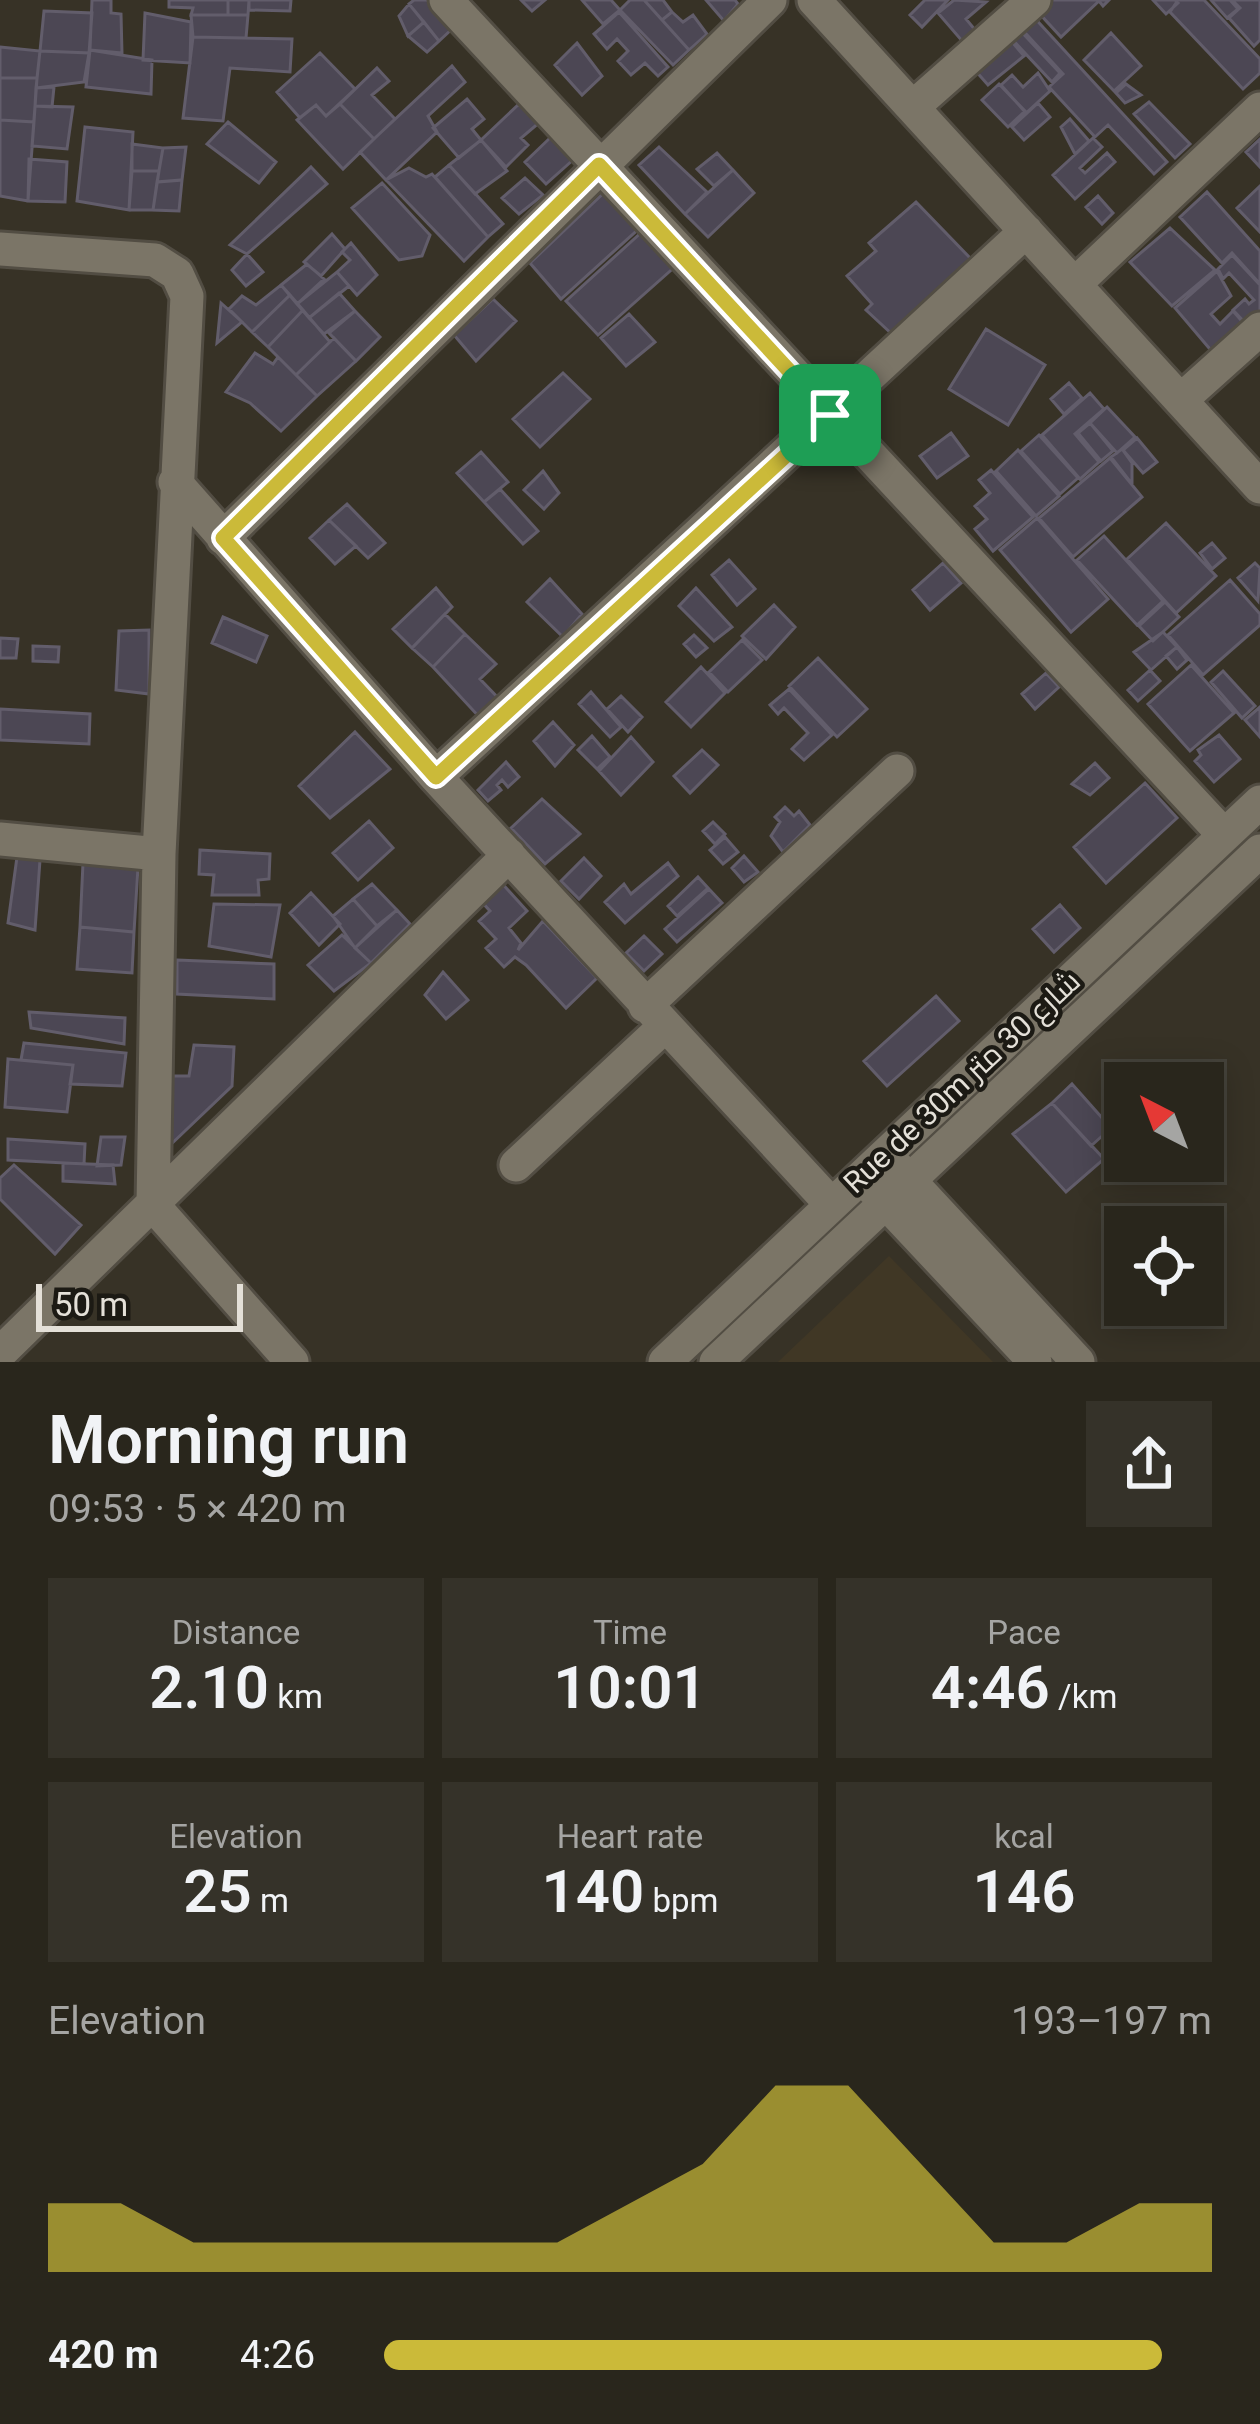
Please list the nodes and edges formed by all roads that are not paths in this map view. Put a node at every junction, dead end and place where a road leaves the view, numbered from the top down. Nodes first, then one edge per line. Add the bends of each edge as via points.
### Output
1 (446, 0) edge
2 (770, 0) edge
3 (814, 0) edge
4 (1034, 0) edge
5 (913, 107) junction
6 (1260, 109) edge
7 (599, 165) junction
8 (1026, 231) junction
9 (0, 248) edge
10 (1075, 284) junction
11 (1260, 329) edge
12 (1181, 400) junction
13 (830, 415) junction
14 (175, 482) junction
15 (1260, 487) edge
16 (223, 538) junction
17 (897, 771) dead end
18 (436, 777) junction
19 (1260, 802) edge
20 (1224, 835) junction
21 (0, 839) edge
22 (1260, 851) edge
23 (159, 854) junction
24 (508, 855) junction
25 (655, 1016) junction
26 (516, 1165) dead end
27 (874, 1165) junction
28 (898, 1193) junction
29 (153, 1204) junction
30 (831, 1204) junction
31 (0, 1353) edge
32 (292, 1362) edge
33 (664, 1362) edge
34 (716, 1362) edge
35 (1035, 1362) edge
36 (1078, 1362) edge

1 - 7 street
2 - 7 street
3 - 5 street
4 - 5 street
5 - 8 street
6 - 10 street
7 - 13 street
7 - 16 street
8 - 10 street
8 - 13 street
9 - 14 street via 155,260 177,274 187,296
10 - 12 street
11 - 12 street
12 - 15 street
13 - 18 street
13 - 20 street
14 - 16 street
14 - 23 street
16 - 18 street
17 - 25 street
18 - 24 street
19 - 20 street, Rue de 30m شارع 30 متر
20 - 27 street, Rue de 30m شارع 30 متر
21 - 23 street
22 - 28 street, Rue de 30m شارع 30 متر
23 - 29 street
24 - 25 street
24 - 29 street
25 - 26 street
25 - 30 street
27 - 28 street
27 - 30 street, Rue de 30m شارع 30 متر
28 - 34 street, Rue de 30m شارع 30 متر
28 - 35 street
28 - 36 street
29 - 31 street
29 - 32 street
30 - 33 street, Rue de 30m شارع 30 متر

